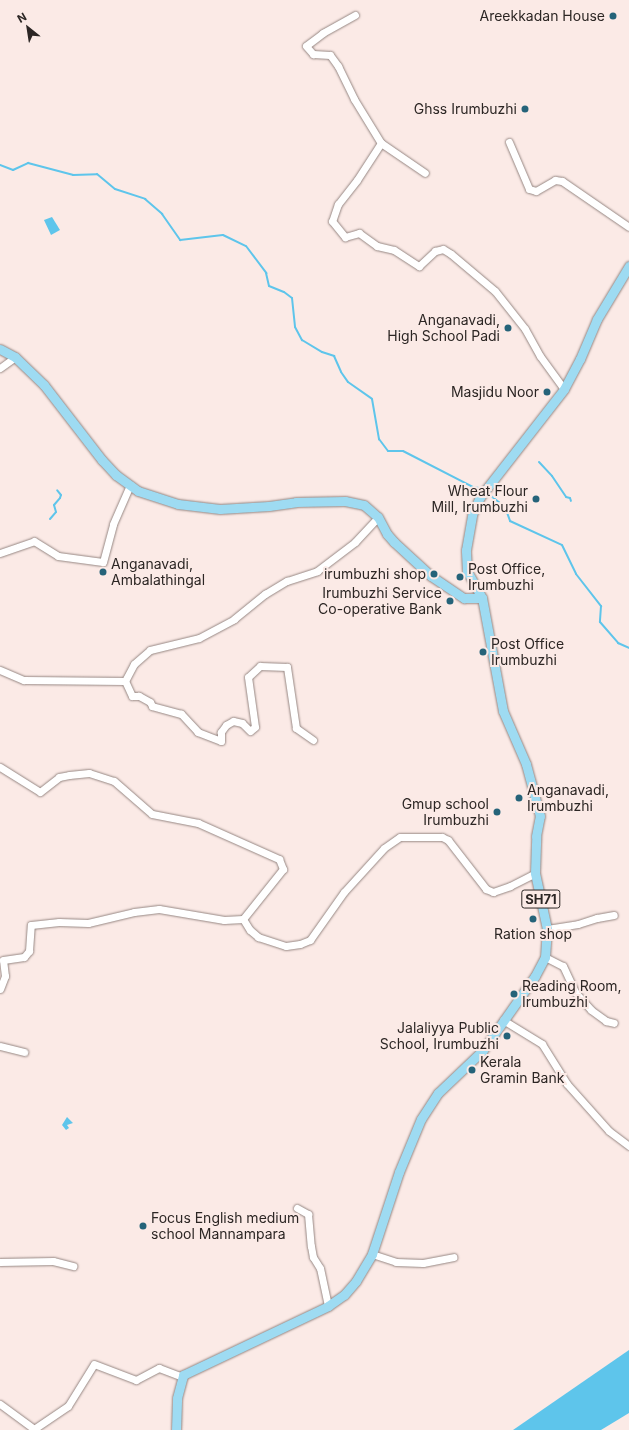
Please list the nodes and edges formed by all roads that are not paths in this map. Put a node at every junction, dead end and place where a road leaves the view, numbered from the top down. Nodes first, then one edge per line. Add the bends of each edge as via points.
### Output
1 (355, 15) dead end
2 (509, 142) dead end
3 (381, 143) junction
4 (425, 173) dead end
5 (629, 227) edge
6 (629, 266) edge
7 (0, 349) edge
8 (15, 357) junction
9 (0, 368) edge
10 (564, 389) junction
11 (130, 485) junction
12 (378, 517) junction
13 (0, 553) edge
14 (482, 598) junction
15 (0, 670) edge
16 (125, 681) junction
17 (313, 740) dead end
18 (0, 767) edge
19 (535, 873) junction
20 (614, 915) dead end
21 (243, 919) junction
22 (547, 929) junction
23 (545, 957) junction
24 (0, 989) edge
25 (503, 1020) junction
26 (614, 1023) dead end
27 (0, 1046) edge
28 (24, 1052) dead end
29 (629, 1146) edge
30 (297, 1208) dead end
31 (372, 1254) junction
32 (453, 1257) dead end
33 (0, 1262) edge
34 (73, 1266) dead end
35 (328, 1306) junction
36 (183, 1377) junction
37 (0, 1404) edge
38 (176, 1430) edge

1 - 3 street via 306,46 314,54 330,55
2 - 5 street via 529,189 536,191 555,180 562,181
3 - 4 street
3 - 10 street via 338,204 332,221 345,237 359,233 377,246 394,250 419,266 435,251 443,249 451,254 495,292 525,329 540,356
6 - 10 main road, SH71 via 597,319
7 - 8 main road
8 - 9 street
8 - 11 main road via 44,385 102,460
10 - 14 main road, SH71 via 487,487 473,512 466,550 467,571
11 - 12 main road via 148,496 178,504 220,509 296,502 345,502 364,505
11 - 13 street via 113,524 103,562 58,556 34,541
12 - 14 main road via 387,534 431,576 464,598
12 - 16 street via 355,542 317,571 287,581 234,619 199,638 150,650 134,664
14 - 19 main road, SH71 via 503,712 526,764 540,816 536,836
15 - 16 street via 24,680
16 - 17 street via 132,696 139,696 152,706 181,714 198,732 221,741 221,732 226,725 233,722 242,723 250,731 255,728 248,677 260,666 287,667 296,728
18 - 21 street via 40,792 59,777 69,775 89,773 114,780 152,814 198,822 279,859 283,870
19 - 21 street via 492,892 486,889 448,840 442,837 400,837 384,848 344,892 310,940 286,946 265,940 250,930
19 - 22 main road, SH71
20 - 22 street
21 - 24 street via 224,920 159,909 88,923 31,924 29,951 24,957 3,960 5,976
22 - 23 main road, SH71
23 - 25 main road, SH71 via 535,976
23 - 26 street via 563,966 575,992 590,1010 606,1021
25 - 29 street via 542,1044 567,1084 609,1131
25 - 31 main road, SH71 via 483,1050 438,1093 421,1119 399,1172
27 - 28 street
30 - 35 street via 308,1214 312,1251 320,1268
31 - 32 street via 396,1262 423,1263
31 - 35 main road, SH71 via 356,1281 344,1295
33 - 34 street via 53,1261
35 - 36 main road, SH71
36 - 37 street via 159,1368 136,1380 94,1364 68,1406 34,1428
36 - 38 main road via 178,1398

